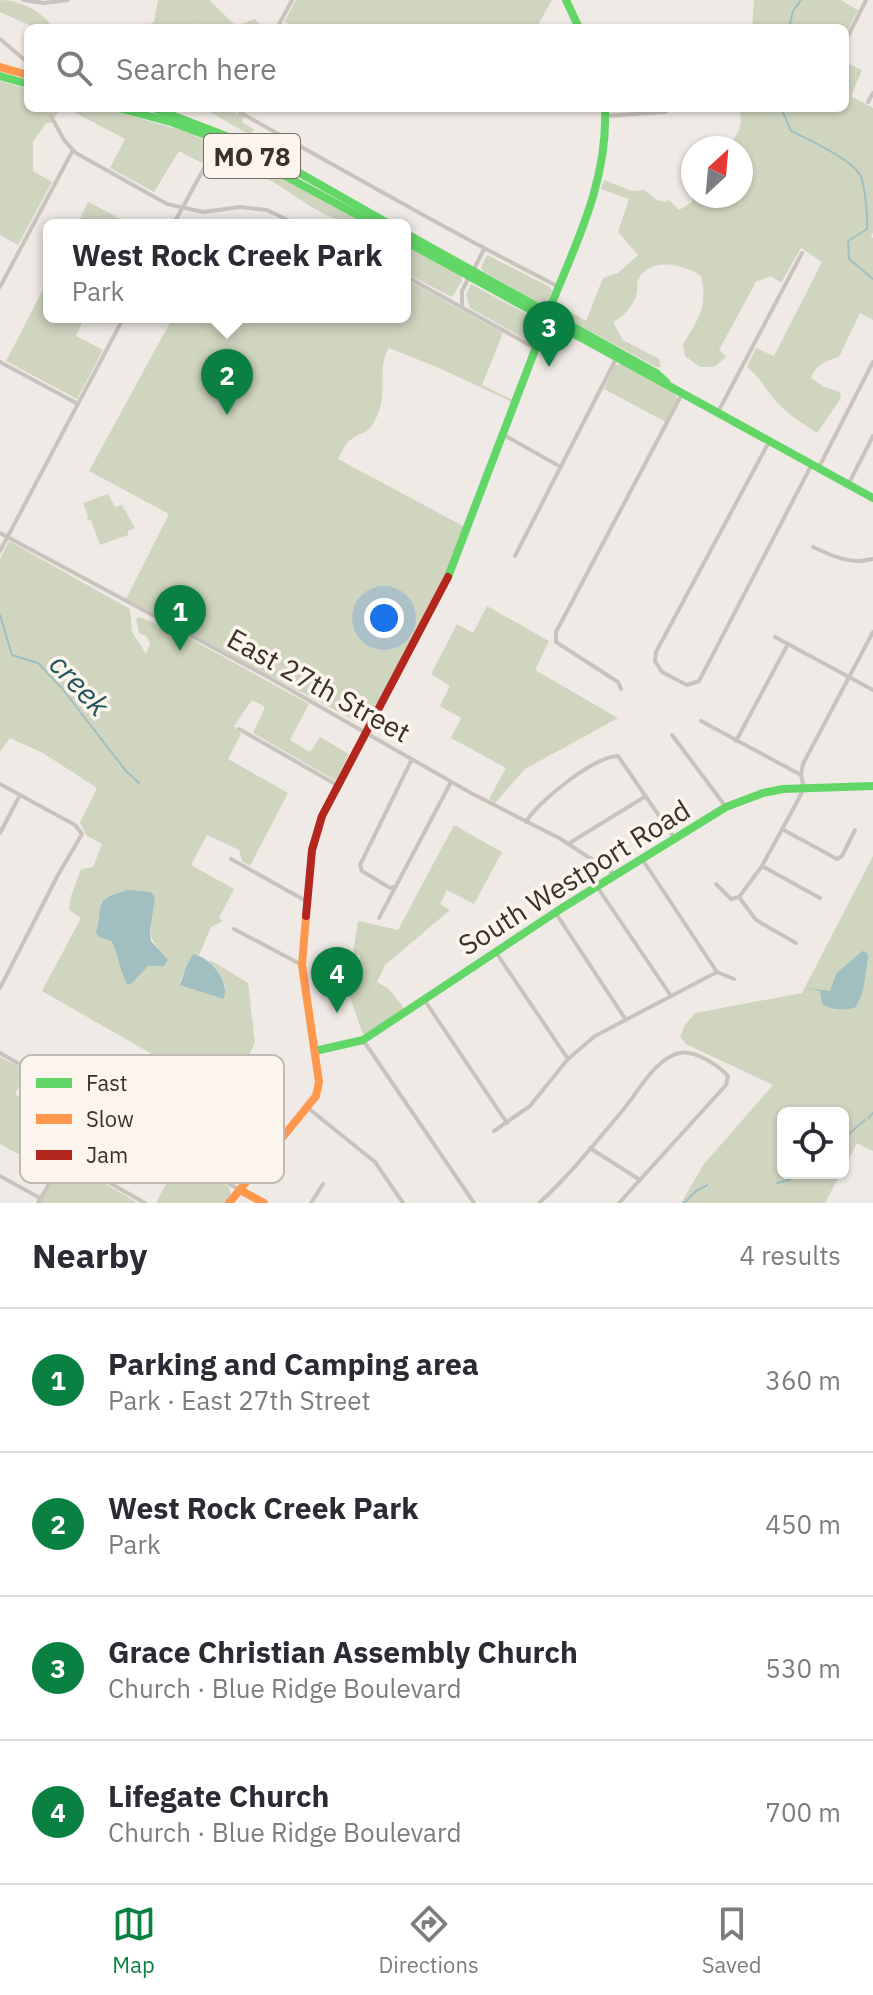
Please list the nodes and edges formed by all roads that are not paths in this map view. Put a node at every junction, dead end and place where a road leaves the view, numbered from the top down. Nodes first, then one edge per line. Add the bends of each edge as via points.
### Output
1 (23, 0) edge
2 (68, 0) edge
3 (292, 0) edge
4 (566, 0) edge
5 (866, 0) edge
6 (279, 24) edge
7 (577, 24) edge
8 (849, 34) edge
9 (0, 39) edge
10 (24, 59) edge
11 (0, 67) edge
12 (24, 74) edge
13 (0, 76) edge
14 (24, 83) edge
15 (873, 93) edge
16 (868, 102) dead end
17 (133, 112) edge
18 (163, 112) edge
19 (240, 112) edge
20 (606, 112) edge
21 (666, 112) dead end
22 (51, 116) dead end
23 (221, 136) junction
24 (73, 150) junction
25 (182, 209) junction
26 (176, 219) edge
27 (288, 219) edge
28 (366, 219) edge
29 (380, 219) edge
30 (411, 237) edge
31 (411, 244) edge
32 (484, 249) junction
33 (802, 253) dead end
34 (471, 274) junction
35 (411, 279) edge
36 (0, 287) edge
37 (559, 287) junction
38 (462, 291) junction
39 (451, 301) junction
40 (462, 307) junction
41 (121, 323) edge
42 (591, 340) junction
43 (535, 348) junction
44 (616, 359) junction
45 (0, 362) edge
46 (873, 362) edge
47 (666, 383) junction
48 (683, 392) junction
49 (78, 404) junction
50 (718, 412) junction
51 (502, 434) junction
52 (873, 436) edge
53 (770, 440) junction
54 (815, 466) junction
55 (560, 467) junction
56 (848, 484) junction
57 (873, 498) edge
58 (0, 533) edge
59 (8, 537) junction
60 (813, 547) dead end
61 (0, 551) edge
62 (515, 556) dead end
63 (873, 558) edge
64 (873, 632) edge
65 (775, 637) dead end
66 (788, 644) junction
67 (849, 677) junction
68 (621, 689) dead end
69 (873, 690) edge
70 (701, 721) dead end
71 (239, 729) dead end
72 (366, 732) junction
73 (672, 735) dead end
74 (736, 741) junction
75 (412, 759) junction
76 (801, 775) junction
77 (451, 782) junction
78 (0, 784) edge
79 (872, 785) edge
80 (338, 786) junction
81 (804, 788) junction
82 (20, 795) junction
83 (646, 796) junction
84 (726, 807) junction
85 (526, 822) junction
86 (782, 829) junction
87 (855, 830) dead end
88 (0, 833) edge
89 (675, 839) junction
90 (568, 844) junction
91 (231, 859) dead end
92 (642, 859) junction
93 (762, 866) junction
94 (616, 875) junction
95 (716, 884) dead end
96 (597, 886) junction
97 (394, 887) junction
98 (739, 897) junction
99 (820, 898) dead end
100 (308, 902) junction
101 (555, 912) junction
102 (379, 918) dead end
103 (234, 929) dead end
104 (796, 943) dead end
105 (495, 952) junction
106 (302, 965) junction
107 (717, 972) junction
108 (734, 979) dead end
109 (0, 988) edge
110 (671, 996) junction
111 (423, 999) junction
112 (626, 1020) junction
113 (312, 1034) junction
114 (363, 1040) junction
115 (334, 1047) junction
116 (315, 1051) junction
117 (0, 1053) edge
118 (568, 1059) junction
119 (20, 1064) edge
120 (308, 1108) junction
121 (507, 1123) junction
122 (494, 1131) dead end
123 (284, 1137) edge
124 (590, 1148) junction
125 (0, 1176) edge
126 (640, 1180) junction
127 (49, 1183) edge
128 (110, 1183) edge
129 (228, 1183) edge
130 (246, 1183) edge
131 (323, 1184) dead end
132 (240, 1190) junction
133 (39, 1201) edge
134 (145, 1203) edge
135 (229, 1203) edge
136 (264, 1203) edge
137 (311, 1203) edge
138 (403, 1203) edge
139 (474, 1203) edge
140 (539, 1203) edge
141 (619, 1203) edge

1 - 2 street
3 - 6 street
4 - 7 main road
5 - 8 street
9 - 10 street
11 - 12 main road
13 - 14 main road
15 - 16 street
17 - 23 main road, MO 78
18 - 23 main road, MO 78
19 - 32 street
20 - 21 street
20 - 37 main road via 600,175
22 - 24 street
23 - 25 street
23 - 28 main road, MO 78
23 - 29 main road, MO 78 via 252,146
24 - 25 street
24 - 36 street
25 - 26 street
25 - 27 street via 253,208
30 - 34 main road
31 - 34 main road
32 - 34 street
32 - 37 street
33 - 50 street
34 - 38 street
34 - 42 main road
35 - 39 street
37 - 43 main road, bridge
38 - 39 street
38 - 40 street
39 - 40 street
40 - 43 street
41 - 49 street
42 - 44 main road
42 - 47 main road
43 - 51 main road
44 - 47 main road
44 - 55 street
45 - 49 street
46 - 54 street
47 - 48 main road
48 - 50 main road
48 - 68 street via 555,637
49 - 59 street
50 - 53 main road
51 - 55 street
51 - 72 main road via 448,578
52 - 56 street
53 - 54 main road
53 - 54 street via 656,652 662,672 687,685 699,681
54 - 56 main road
55 - 62 street
56 - 57 main road
58 - 59 street, East 27th Street
59 - 61 street
59 - 72 street, East 27th Street
60 - 63 street via 837,559
64 - 67 street
65 - 66 street
66 - 67 street
66 - 74 street
67 - 69 street
67 - 76 street
70 - 74 street
71 - 80 street
72 - 75 street, East 27th Street
72 - 80 main road
73 - 84 street
74 - 76 street
75 - 77 street, East 27th Street
75 - 97 street via 360,869
76 - 81 street
77 - 85 street, East 27th Street
77 - 97 street
78 - 82 street
79 - 81 main road, South Westport Road
80 - 100 main road via 315,836
81 - 84 main road, South Westport Road via 763,793
81 - 86 street
82 - 88 street
82 - 109 street via 82,834
83 - 85 street via 618,756 611,756 537,805
83 - 89 street
83 - 90 street
84 - 89 main road, South Westport Road
85 - 90 street, East 27th Street
86 - 87 street via 837,859
86 - 93 street
89 - 92 main road, South Westport Road
90 - 94 street, East 27th Street
91 - 100 street
92 - 94 main road, South Westport Road
92 - 107 street
93 - 98 street
93 - 99 street
94 - 96 main road, South Westport Road
95 - 98 street via 731,899
96 - 101 main road, South Westport Road
96 - 110 street
97 - 102 street
98 - 104 street via 756,920
100 - 106 main road
101 - 105 main road, South Westport Road
101 - 112 street
103 - 106 street
105 - 111 main road, South Westport Road
105 - 118 street
106 - 113 main road
107 - 108 street
107 - 110 street
110 - 112 street
111 - 114 main road, South Westport Road
111 - 121 street
112 - 118 street via 595,1036
113 - 115 main road
113 - 116 main road
114 - 115 main road, South Westport Road
114 - 139 street
115 - 116 main road, South Westport Road
116 - 120 main road via 319,1087
117 - 119 street
118 - 121 street via 530,1106
120 - 123 main road
120 - 138 street via 375,1162
121 - 122 street
124 - 126 street
124 - 126 street via 652,1073 678,1054 698,1056 721,1069 728,1077 726,1085
124 - 140 street
125 - 133 street
126 - 141 street
127 - 133 street
128 - 134 street
129 - 132 street
130 - 132 main road
131 - 137 street
132 - 135 main road
132 - 136 main road

